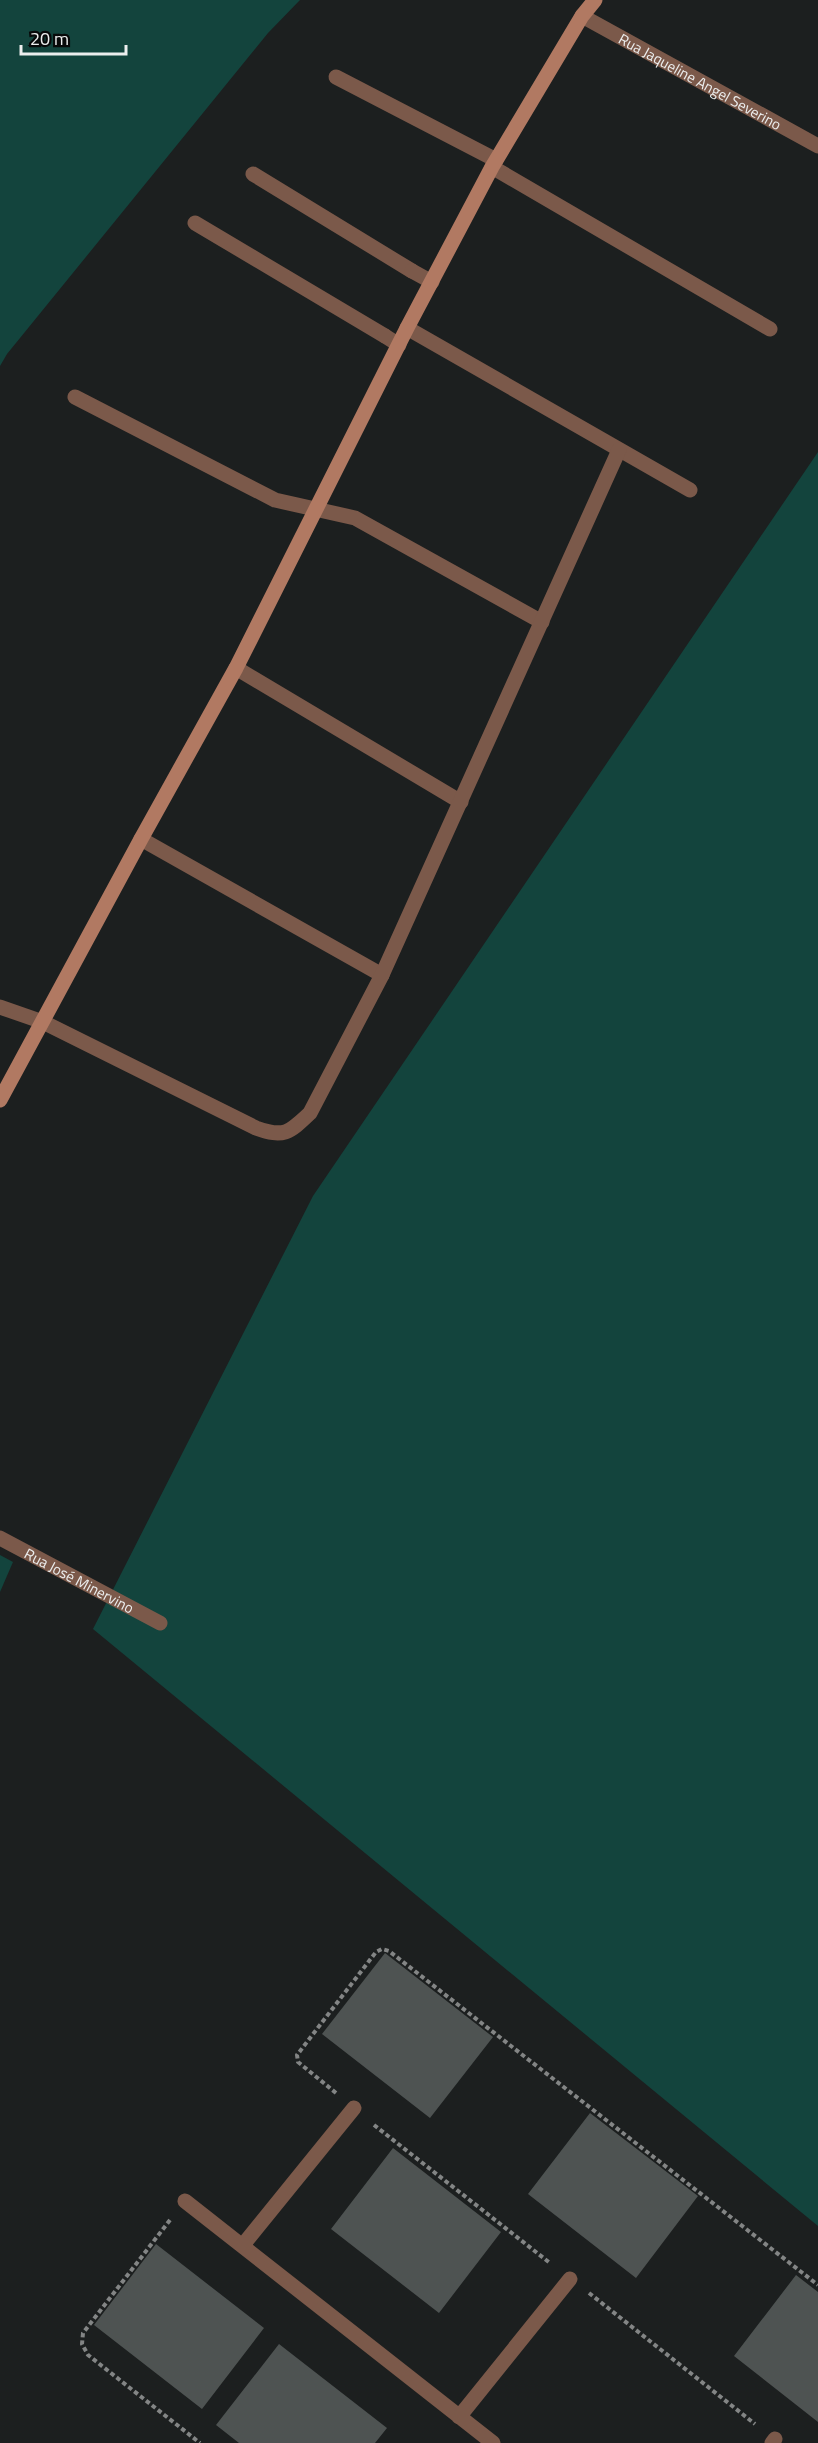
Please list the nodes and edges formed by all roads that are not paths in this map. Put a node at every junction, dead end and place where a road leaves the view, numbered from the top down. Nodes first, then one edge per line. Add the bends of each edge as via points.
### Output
1 (595, 0) edge
2 (582, 16) junction
3 (336, 77) dead end
4 (818, 146) edge
5 (494, 163) junction
6 (253, 174) dead end
7 (195, 223) dead end
8 (432, 282) junction
9 (407, 328) junction
10 (771, 329) dead end
11 (399, 345) junction
12 (75, 397) dead end
13 (619, 450) junction
14 (690, 490) dead end
15 (317, 510) junction
16 (542, 621) junction
17 (236, 668) junction
18 (461, 802) junction
19 (141, 839) junction
20 (382, 975) junction
21 (0, 1007) edge
22 (43, 1022) junction
23 (0, 1100) edge
24 (0, 1538) edge
25 (160, 1623) dead end
26 (354, 2108) road end
27 (185, 2201) road end
28 (243, 2245) junction
29 (570, 2279) road end
30 (459, 2417) junction
31 (493, 2443) edge

1 - 2 street
2 - 4 street, Rua Jaqueline Angel Severino
2 - 5 street
3 - 5 street
5 - 8 street
5 - 10 street
6 - 8 street
7 - 11 street
8 - 9 street
9 - 11 street
9 - 13 street
11 - 15 street
12 - 15 street via 275,500
13 - 14 street
13 - 16 street
15 - 16 street via 355,518
15 - 17 street
16 - 18 street
17 - 18 street
17 - 19 street
18 - 20 street
19 - 20 street
19 - 22 street
20 - 22 street via 310,1113 286,1133 273,1134 256,1128
21 - 22 street
22 - 23 street
24 - 25 street, Rua José Minervino
26 - 28 street
27 - 28 street
28 - 30 street
29 - 30 street
30 - 31 street

